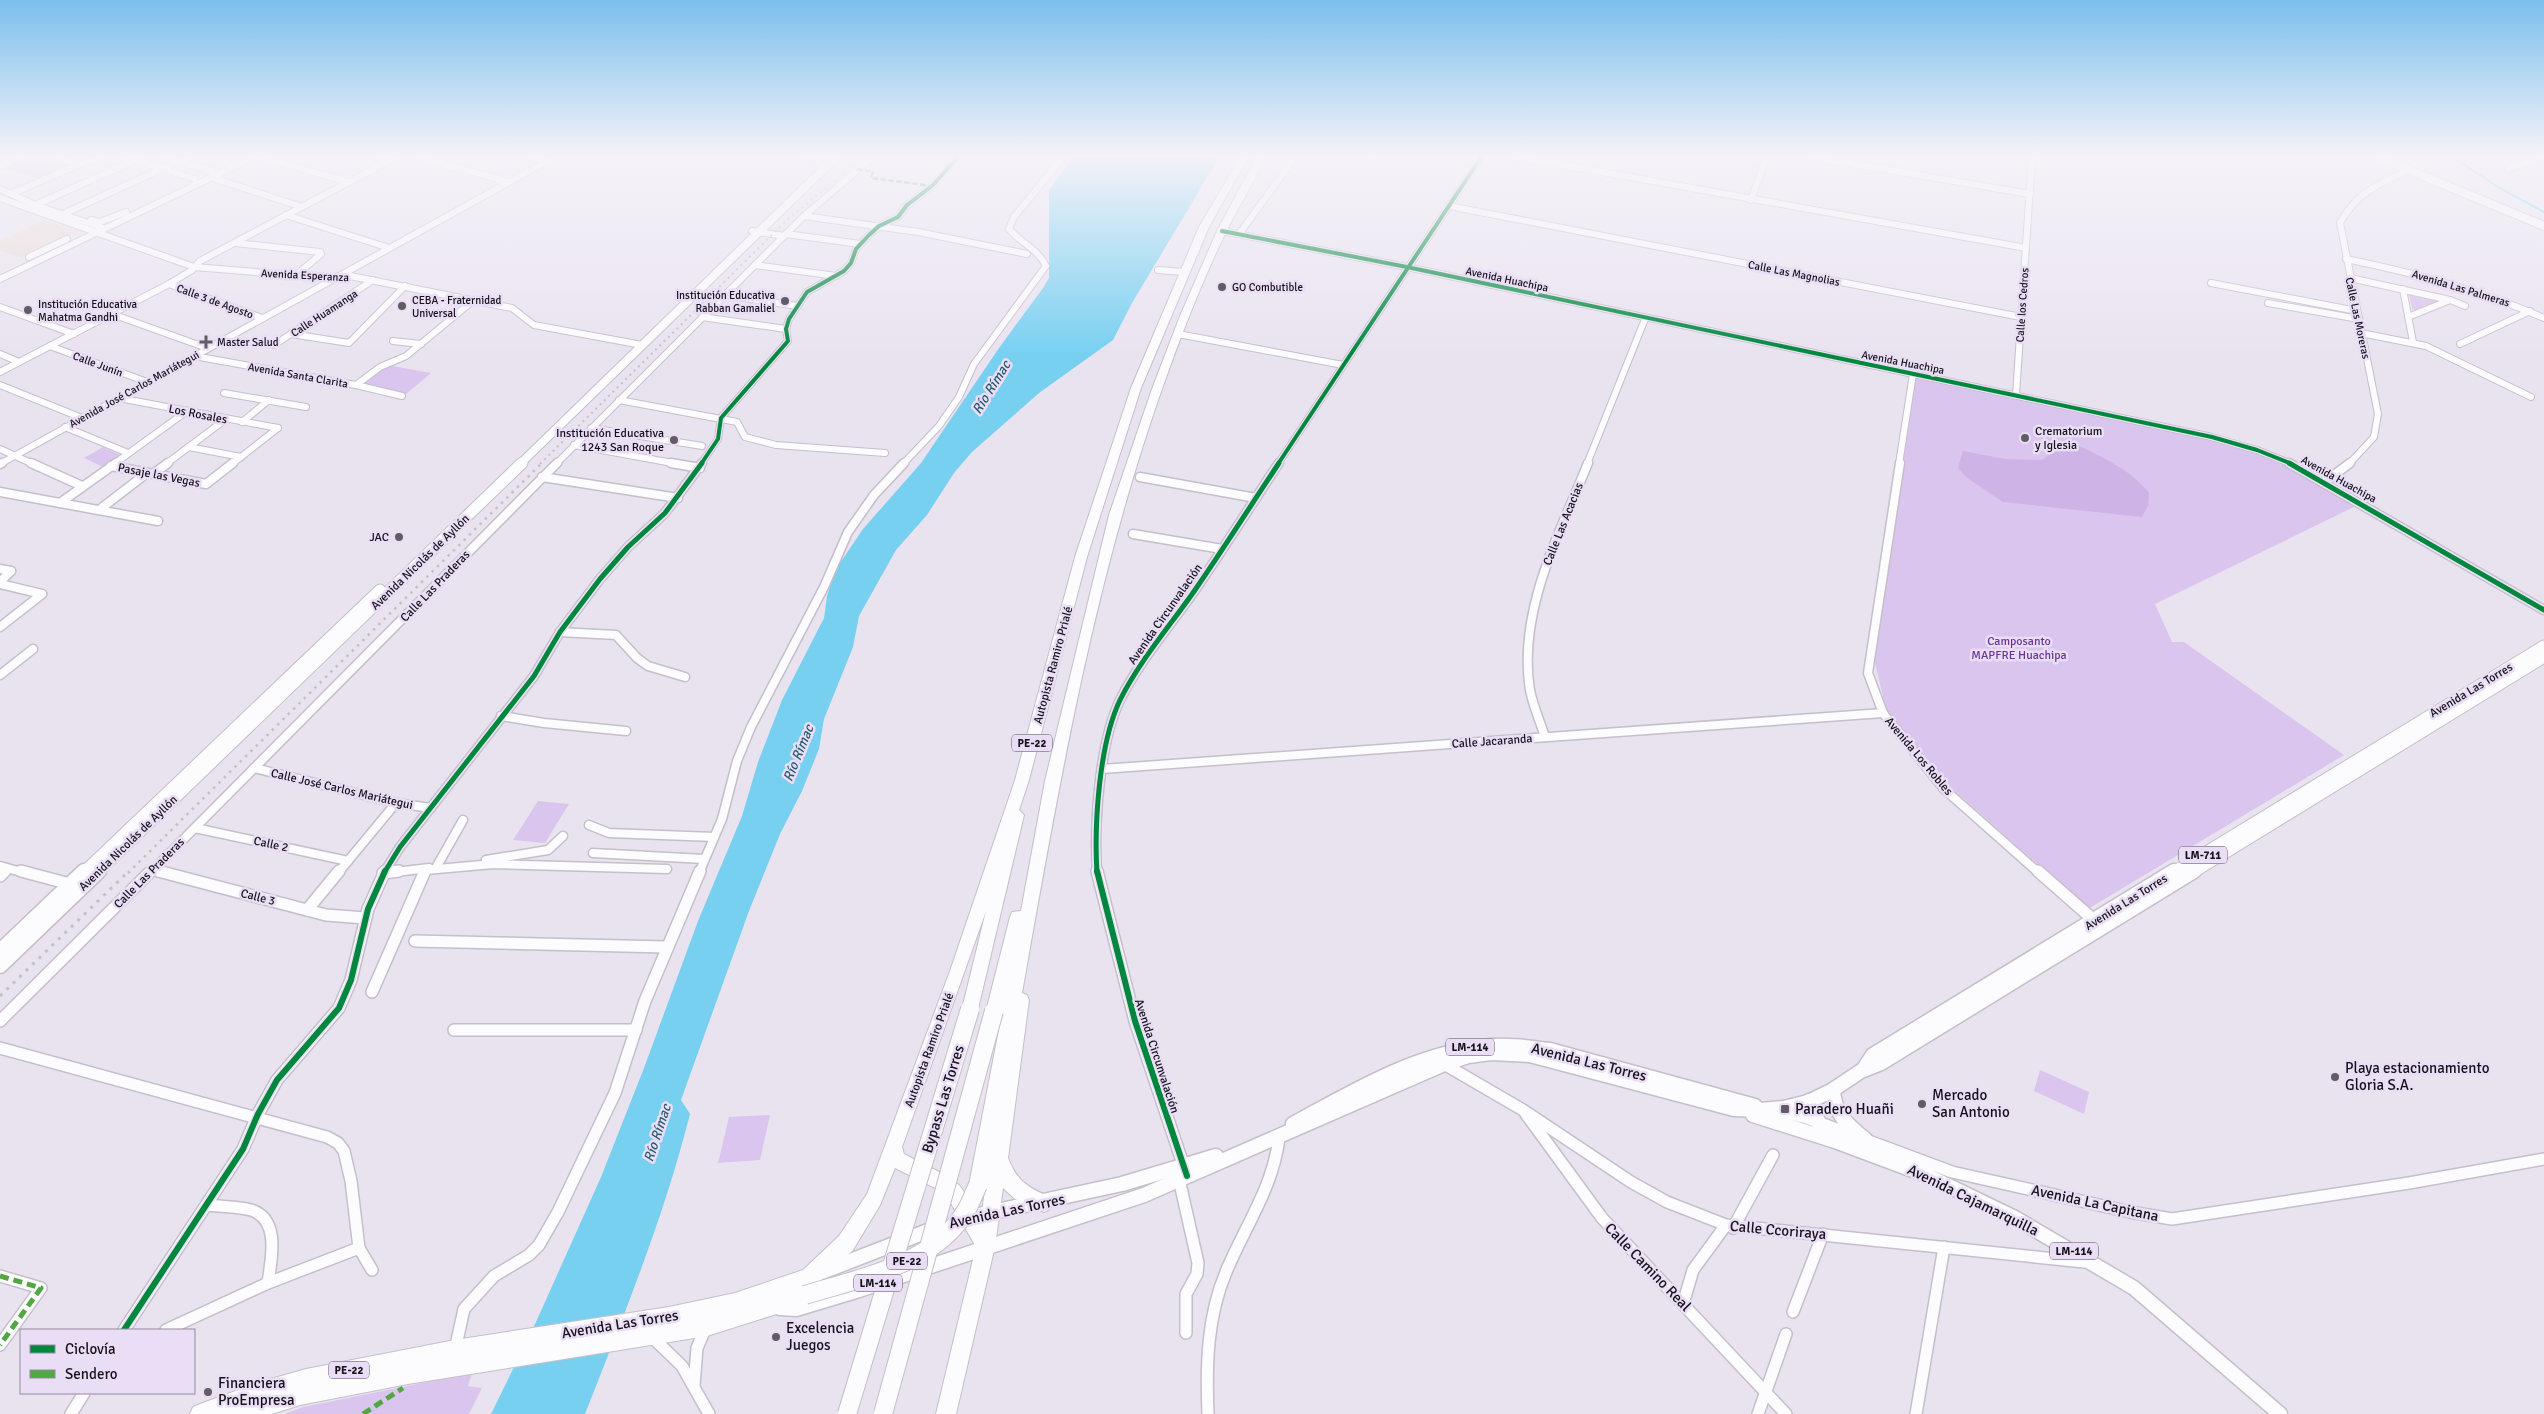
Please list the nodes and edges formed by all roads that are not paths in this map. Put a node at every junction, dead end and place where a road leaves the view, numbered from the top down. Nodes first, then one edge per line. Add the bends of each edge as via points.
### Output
1 (63, 222) edge
2 (82, 222) edge
3 (111, 222) edge
4 (113, 222) edge
5 (273, 222) edge
6 (308, 222) edge
7 (436, 222) edge
8 (765, 222) edge
9 (798, 222) edge
10 (848, 222) edge
11 (887, 222) edge
12 (1012, 222) edge
13 (1208, 222) edge
14 (1214, 222) edge
15 (1227, 222) edge
16 (1248, 222) edge
17 (1438, 222) edge
18 (1531, 222) edge
19 (1877, 222) edge
20 (2028, 222) edge
21 (2341, 222) edge
22 (878, 226) junction
23 (99, 229) junction
24 (87, 230) junction
25 (1222, 231) junction
26 (755, 232) junction
27 (1239, 234) junction
28 (785, 235) junction
29 (234, 243) junction
30 (860, 244) junction
31 (389, 248) junction
32 (2026, 248) junction
33 (1027, 254) dead end
34 (29, 257) dead end
35 (2346, 259) junction
36 (755, 265) junction
37 (194, 267) junction
38 (1407, 268) junction
39 (1158, 270) dead end
40 (1184, 272) junction
41 (294, 276) junction
42 (837, 276) junction
43 (337, 277) junction
44 (0, 278) edge
45 (2350, 278) junction
46 (373, 280) junction
47 (2211, 283) dead end
48 (169, 284) junction
49 (405, 286) junction
50 (2403, 289) junction
51 (724, 295) junction
52 (474, 300) junction
53 (2450, 300) junction
54 (2268, 303) dead end
55 (798, 306) junction
56 (2465, 306) dead end
57 (0, 307) edge
58 (2357, 311) junction
59 (2530, 311) junction
60 (112, 314) junction
61 (702, 316) junction
62 (2408, 316) junction
63 (2021, 317) junction
64 (262, 318) junction
65 (2544, 318) edge
66 (1645, 319) junction
67 (2359, 319) junction
68 (786, 329) junction
69 (2361, 333) junction
70 (74, 334) junction
71 (291, 334) junction
72 (1178, 334) junction
73 (393, 341) dead end
74 (2413, 342) junction
75 (421, 344) junction
76 (639, 344) junction
77 (2460, 344) dead end
78 (50, 346) junction
79 (274, 346) dead end
80 (207, 348) junction
81 (0, 354) edge
82 (194, 356) junction
83 (20, 362) junction
84 (1343, 365) junction
85 (0, 372) edge
86 (1913, 374) junction
87 (147, 382) junction
88 (0, 384) edge
89 (356, 385) junction
90 (224, 393) dead end
91 (2016, 395) junction
92 (402, 396) dead end
93 (2531, 397) dead end
94 (119, 398) junction
95 (269, 400) junction
96 (619, 400) junction
97 (306, 407) dead end
98 (186, 411) junction
99 (82, 418) junction
100 (720, 418) junction
101 (226, 420) junction
102 (242, 422) junction
103 (65, 427) junction
104 (278, 428) joint
105 (591, 428) junction
106 (574, 446) junction
107 (702, 446) dead end
108 (189, 447) junction
109 (0, 449) edge
110 (128, 453) junction
111 (886, 453) dead end
112 (15, 455) junction
113 (240, 457) junction
114 (0, 464) edge
115 (111, 466) junction
116 (700, 468) junction
117 (150, 473) junction
118 (542, 477) junction
119 (1140, 477) dead end
120 (2326, 482) junction
121 (82, 486) junction
122 (0, 492) edge
123 (678, 498) junction
124 (1256, 498) junction
125 (60, 503) junction
126 (99, 510) junction
127 (158, 521) dead end
128 (1133, 534) dead end
129 (1222, 550) junction
130 (0, 568) edge
131 (0, 583) edge
132 (2544, 610) edge
133 (0, 627) edge
134 (560, 632) junction
135 (2544, 646) edge
136 (33, 649) dead end
137 (2544, 657) edge
138 (0, 675) edge
139 (685, 677) dead end
140 (287, 685) junction
141 (1882, 712) junction
142 (501, 716) junction
143 (626, 731) dead end
144 (1545, 737) junction
145 (254, 768) junction
146 (1102, 769) junction
147 (1022, 780) junction
148 (1052, 781) junction
149 (396, 803) junction
150 (431, 808) junction
151 (463, 820) dead end
152 (589, 825) dead end
153 (195, 828) junction
154 (563, 836) dead end
155 (714, 837) junction
156 (593, 853) dead end
157 (704, 859) junction
158 (348, 861) junction
159 (437, 866) junction
160 (667, 869) dead end
161 (3, 870) edge
162 (153, 870) junction
163 (426, 870) junction
164 (383, 873) junction
165 (70, 884) junction
166 (1029, 902) junction
167 (307, 910) junction
168 (365, 918) junction
169 (2099, 924) junction
170 (415, 941) dead end
171 (666, 947) junction
172 (0, 951) edge
173 (0, 966) edge
174 (372, 992) dead end
175 (0, 1021) edge
176 (454, 1030) dead end
177 (636, 1030) junction
178 (0, 1048) edge
179 (1444, 1064) junction
180 (1833, 1090) junction
181 (1809, 1101) junction
182 (1523, 1110) junction
183 (1734, 1110) junction
184 (1774, 1110) junction
185 (256, 1118) junction
186 (1819, 1123) junction
187 (1279, 1138) junction
188 (1865, 1139) junction
189 (1835, 1141) junction
190 (894, 1149) junction
191 (1773, 1155) dead end
192 (2544, 1159) edge
193 (999, 1160) junction
194 (1183, 1174) junction
195 (1044, 1204) junction
196 (208, 1205) junction
197 (991, 1213) junction
198 (968, 1217) junction
199 (1729, 1226) junction
200 (1823, 1234) junction
201 (986, 1246) junction
202 (1944, 1247) junction
203 (359, 1248) junction
204 (2094, 1263) junction
205 (372, 1270) dead end
206 (0, 1276) edge
207 (268, 1283) junction
208 (807, 1287) junction
209 (1684, 1304) junction
210 (716, 1307) junction
211 (768, 1308) junction
212 (1793, 1312) dead end
213 (707, 1326) junction
214 (125, 1329) edge
215 (168, 1329) edge
216 (646, 1330) junction
217 (1186, 1333) dead end
218 (1786, 1334) dead end
219 (0, 1346) edge
220 (455, 1350) junction
221 (500, 1351) junction
222 (694, 1385) junction
223 (1765, 1392) junction
224 (83, 1394) edge
225 (71, 1414) edge
226 (200, 1414) edge
227 (240, 1414) edge
228 (709, 1414) edge
229 (847, 1414) edge
230 (884, 1414) edge
231 (946, 1414) edge
232 (1208, 1414) edge
233 (1758, 1414) edge
234 (1786, 1414) edge
235 (1916, 1414) edge
236 (2280, 1414) edge

1 - 24 street, Avenida Esperanza
2 - 23 street
3 - 23 street
4 - 23 street
5 - 29 street
6 - 31 street
7 - 31 street, Avenida José Carlos Mariátegui
8 - 26 main road, Avenida Nicolás de Ayllón
9 - 28 street, Calle Las Praderas
10 - 22 street
11 - 22 street
12 - 155 street via 1009,229 1019,242 1042,255 1046,266 974,364 939,426 874,495 854,522 751,727
13 - 40 highway, Autopista Ramiro Prialé / PE-22
14 - 25 highway via 1215,228
15 - 25 highway, Autopista Ramiro Prialé / PE-22
16 - 27 street
17 - 38 street, Avenida Circunvalación
18 - 63 street, Calle Las Magnolias
19 - 32 street
20 - 32 street, Calle los Cedros
21 - 35 street, Calle Las Moreras
22 - 30 street
22 - 33 street
23 - 24 street, Avenida Esperanza
23 - 37 street, Avenida Esperanza
23 - 44 street
24 - 34 street
25 - 27 street, Avenida Huachipa
25 - 72 highway, Autopista Ramiro Prialé / PE-22
26 - 28 street
26 - 76 main road, Avenida Nicolás de Ayllón
27 - 38 street, Avenida Huachipa
28 - 30 street
28 - 36 street, Calle Las Praderas
29 - 37 street
29 - 41 street via 320,252
30 - 42 street via 851,263
31 - 43 street, Avenida José Carlos Mariátegui
32 - 63 street, Calle los Cedros
35 - 45 street, Calle Las Moreras
35 - 59 street, Avenida Las Palmeras via 2459,285
36 - 42 street
36 - 51 street, Calle Las Praderas
37 - 41 street, Avenida Esperanza
37 - 48 street
38 - 66 street, Avenida Huachipa
38 - 84 street, Avenida Circunvalación
39 - 40 street
40 - 147 highway, Autopista Ramiro Prialé / PE-22 via 1136,388 1094,512
41 - 43 street, Avenida Esperanza
42 - 55 street via 807,292
43 - 46 street, Avenida Esperanza via 345,275
43 - 64 street, Avenida José Carlos Mariátegui
45 - 50 street
45 - 58 street, Calle Las Moreras
46 - 49 street, Avenida Esperanza
46 - 71 street, Calle Huamanga
47 - 58 street
48 - 60 street
48 - 64 street, Calle 3 de Agosto
49 - 52 street, Avenida Esperanza
49 - 71 street via 349,343
50 - 53 street
50 - 62 street
51 - 55 street
51 - 61 street, Calle Las Praderas
52 - 75 street
52 - 76 street, Avenida Esperanza via 512,308 534,325
53 - 56 street
53 - 62 street
54 - 67 street
55 - 68 street
57 - 70 street
58 - 67 street, Calle Las Moreras
59 - 65 street, Avenida Las Palmeras
59 - 77 street
60 - 70 street
60 - 80 street
61 - 68 street
61 - 96 street, Calle Las Praderas
62 - 74 street
63 - 91 street, Calle los Cedros
64 - 80 street, Avenida José Carlos Mariátegui
66 - 86 street, Avenida Huachipa
66 - 144 street, Calle Las Acacias via 1546,565 1536,599 1530,625 1529,683
67 - 69 street, Calle Las Moreras
68 - 100 street via 788,341
69 - 74 street
69 - 120 street, Calle Las Moreras via 2378,414 2374,437 2347,466
70 - 78 street
71 - 79 street, Calle Huamanga
72 - 84 street
72 - 148 highway, Autopista Ramiro Prialé / PE-22 via 1114,515
73 - 75 street
74 - 93 street
75 - 89 street
76 - 140 main road, Avenida Nicolás de Ayllón
78 - 83 street
78 - 87 street, Calle Junín
80 - 82 street, Avenida José Carlos Mariátegui
81 - 83 street
82 - 87 street, Avenida José Carlos Mariátegui
82 - 89 street, Avenida Santa Clarita
83 - 85 street
84 - 124 street, Avenida Circunvalación
86 - 91 street, Avenida Huachipa
86 - 141 street, Avenida Los Robles via 1868,673
87 - 94 street, Avenida José Carlos Mariátegui
88 - 99 street
89 - 92 street, Avenida Santa Clarita
90 - 95 street
91 - 120 street, Avenida Huachipa via 2212,437 2273,457
94 - 98 street, Los Rosales
94 - 99 street, Avenida José Carlos Mariátegui
95 - 97 street
95 - 102 street
96 - 100 street
96 - 105 street, Calle Las Praderas
98 - 101 street, Los Rosales
98 - 110 street
99 - 103 street, Avenida José Carlos Mariátegui
100 - 111 street via 740,424 745,437 776,445
100 - 116 street via 718,439
101 - 102 street, Los Rosales
101 - 108 street
102 - 104 street, Los Rosales
103 - 110 street
103 - 112 street, Avenida José Carlos Mariátegui
104 - 113 street, Pasaje las Vegas
105 - 106 street, Calle Las Praderas
105 - 107 street
106 - 116 street
106 - 118 street, Calle Las Praderas
108 - 113 street
108 - 117 street
109 - 112 street
110 - 115 street
112 - 114 street, Avenida José Carlos Mariátegui
112 - 121 street
113 - 117 street, Pasaje las Vegas via 206,484
115 - 117 street, Pasaje las Vegas
115 - 121 street
116 - 123 street
117 - 126 street
118 - 123 street
118 - 145 street, Calle Las Praderas
119 - 124 street
120 - 132 street, Avenida Huachipa
121 - 125 street
122 - 125 street
123 - 134 street via 628,546
124 - 129 street, Avenida Circunvalación
125 - 126 street
126 - 127 street
128 - 129 street
129 - 146 street, Avenida Circunvalación via 1125,691 1110,728
130 - 131 street via 11,571
131 - 133 street via 42,594
134 - 139 street via 616,635 637,658 650,666 665,674
134 - 142 street via 534,676
135 - 169 main road, Avenida Las Torres / LM-711
136 - 138 street
137 - 169 main road, Avenida Las Torres / LM-711
140 - 165 main road, Avenida Nicolás de Ayllón
140 - 173 main road, Avenida Nicolás de Ayllón
141 - 144 street, Calle Jacaranda
141 - 169 street, Avenida Los Robles via 1944,789
142 - 143 street
142 - 150 street
144 - 146 street, Calle Jacaranda
145 - 149 street, Calle José Carlos Mariátegui
145 - 153 street, Calle Las Praderas
146 - 194 street, Avenida Circunvalación via 1095,845 1099,884 1135,1021
147 - 190 highway, Autopista Ramiro Prialé / PE-22
147 - 229 highway, Bypass Las Torres, bridge via 1016,824 970,1009
148 - 166 highway, Autopista Ramiro Prialé / PE-22
148 - 230 highway, Bypass Las Torres, bridge via 994,1011
149 - 150 street, Calle José Carlos Mariátegui
149 - 158 street
150 - 164 street
151 - 159 street
152 - 155 street via 603,832
153 - 158 street, Calle 2
153 - 162 street, Calle Las Praderas
154 - 159 street via 541,852
155 - 157 street
156 - 157 street
157 - 171 street
158 - 167 street
159 - 163 street
160 - 163 street via 493,864
161 - 165 street
162 - 167 street, Calle 3
162 - 175 street, Calle Las Praderas
163 - 164 street
163 - 174 street via 412,895
164 - 168 street
165 - 172 main road, Avenida Nicolás de Ayllón
166 - 193 highway via 1026,963
166 - 208 highway, Autopista Ramiro Prialé / PE-22, bridge via 985,1154 978,1185 962,1217 927,1250 892,1267
167 - 168 street, Calle 3
168 - 185 street via 345,998 332,1019 292,1061
169 - 180 main road, Avenida Las Torres / LM-711 via 1881,1063 1865,1067
170 - 171 street
171 - 177 street
176 - 177 street
177 - 220 street via 616,1093 558,1212 530,1255 494,1276 464,1309
178 - 185 street
179 - 182 street, Calle Ccoriraya
179 - 183 main road, Avenida Las Torres / LM-114 via 1491,1053 1530,1055
179 - 187 main road, Avenida Las Torres / LM-114
180 - 181 main road, Avenida Las Torres / LM-711
180 - 188 main road via 1837,1113
181 - 184 main road, Avenida Las Torres / LM-711
181 - 186 main road
182 - 199 street, Calle Ccoriraya via 1631,1182 1667,1202
182 - 209 street, Calle Camino Real via 1602,1218
183 - 184 main road, Avenida Las Torres / LM-114
183 - 189 main road, Avenida Cajamarquilla / LM-114
184 - 186 street, Avenida La Capitana
184 - 194 main road, Avenida Las Torres / LM-114 via 1550,1050 1478,1046 1438,1056 1357,1090
185 - 196 street via 243,1149
185 - 203 street via 327,1137 338,1143 344,1151 351,1181
186 - 188 street, Avenida La Capitana
186 - 189 main road
187 - 194 main road, Avenida Las Torres / LM-114
187 - 232 street via 1278,1158 1271,1182 1225,1273 1212,1318 1206,1346
188 - 192 street, Avenida La Capitana via 1952,1172 2172,1219
189 - 204 main road, Avenida Cajamarquilla / LM-114 via 1926,1176 2015,1218
190 - 198 highway via 896,1159 935,1178 954,1192
190 - 208 highway, Autopista Ramiro Prialé / PE-22 via 862,1222
191 - 199 street
193 - 195 highway via 1012,1186
193 - 197 highway
194 - 195 main road, Avenida Las Torres / LM-114
194 - 201 main road, Avenida Las Torres / LM-114 via 1144,1195
194 - 217 street, Avenida Circunvalación via 1198,1263 1197,1274 1186,1294
195 - 197 main road, Avenida Las Torres / LM-114
196 - 207 street via 253,1210 264,1216 272,1243
196 - 214 street
197 - 198 main road, Avenida Las Torres / LM-114
197 - 201 highway
198 - 201 highway
198 - 208 main road, Avenida Las Torres / LM-114
199 - 200 street, Calle Ccoriraya
199 - 209 street via 1692,1267
200 - 202 street, Calle Ccoriraya
200 - 212 street
201 - 211 main road, Avenida Las Torres / LM-114 via 796,1309
201 - 231 highway
202 - 204 street, Calle Ccoriraya
202 - 235 street
203 - 205 street
203 - 207 street
204 - 236 main road, Avenida Cajamarquilla / LM-114 via 2134,1288
206 - 219 street via 41,1288
207 - 215 street
208 - 210 highway, Avenida Las Torres / PE-22
208 - 211 highway, PE-22
209 - 223 street, Calle Camino Real
210 - 213 street
210 - 216 highway, Avenida Las Torres / PE-22
211 - 213 highway, Avenida Las Torres / PE-22
213 - 216 highway, Avenida Las Torres / PE-22
213 - 222 street via 697,1348
216 - 221 highway, Avenida Las Torres / PE-22
216 - 222 street via 682,1366
218 - 223 street
220 - 221 highway, Avenida Las Torres / PE-22
220 - 226 highway, Avenida Las Torres / PE-22 via 306,1379
221 - 227 highway, Avenida Las Torres / PE-22 via 300,1395
222 - 228 street
223 - 233 street
223 - 234 street, Calle Camino Real
224 - 225 street

